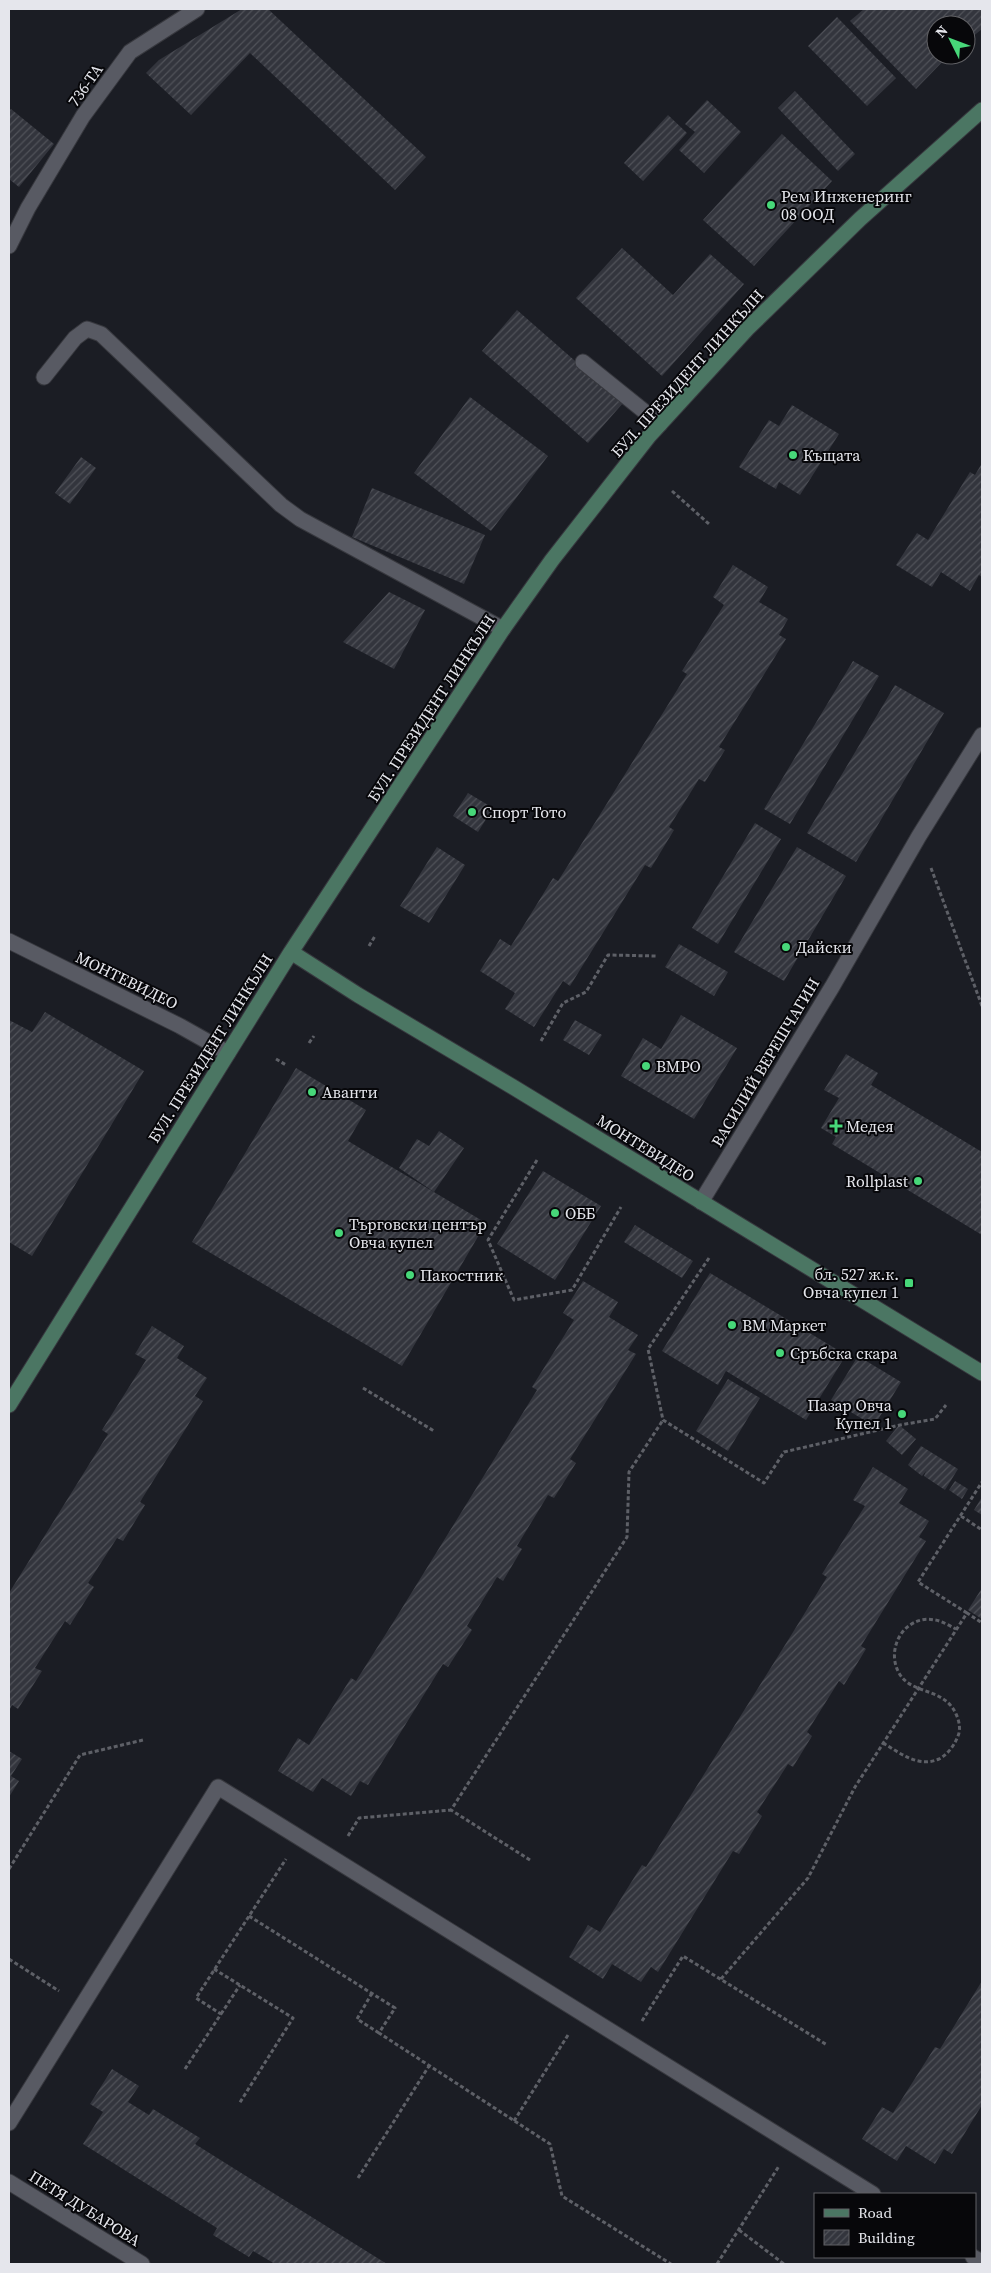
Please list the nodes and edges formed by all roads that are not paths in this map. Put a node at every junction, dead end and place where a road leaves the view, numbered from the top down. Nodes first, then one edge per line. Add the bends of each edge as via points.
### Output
1 (197, 9) edge
2 (982, 110) edge
3 (9, 246) edge
4 (583, 362) dead end
5 (44, 377) dead end
6 (660, 424) junction
7 (503, 629) junction
8 (982, 735) edge
9 (9, 941) edge
10 (291, 952) junction
11 (228, 1053) junction
12 (700, 1202) junction
13 (982, 1373) edge
14 (10, 1402) edge
15 (9, 2123) edge
16 (9, 2182) edge
17 (871, 2193) edge
18 (142, 2264) edge

1 - 3 street, 736-ТА via 130,52 83,116
2 - 6 street, БУЛ. ПРЕЗИДЕНТ ЛИНКЪЛН via 860,219 747,329
4 - 6 street
5 - 7 street via 75,338 87,329 102,334 281,505 300,519
6 - 7 street, БУЛ. ПРЕЗИДЕНТ ЛИНКЪЛН via 552,560
7 - 10 street, БУЛ. ПРЕЗИДЕНТ ЛИНКЪЛН
8 - 12 street, ВАСИЛИЙ ВЕРЕШЧАГИН
9 - 11 street, МОНТЕВИДЕО
10 - 11 street, БУЛ. ПРЕЗИДЕНТ ЛИНКЪЛН
10 - 12 street, МОНТЕВИДЕО
11 - 14 street, БУЛ. ПРЕЗИДЕНТ ЛИНКЪЛН
12 - 13 street, МОНТЕВИДЕО
15 - 17 street via 218,1787
16 - 18 street, ПЕТЯ ДУБАРОВА

